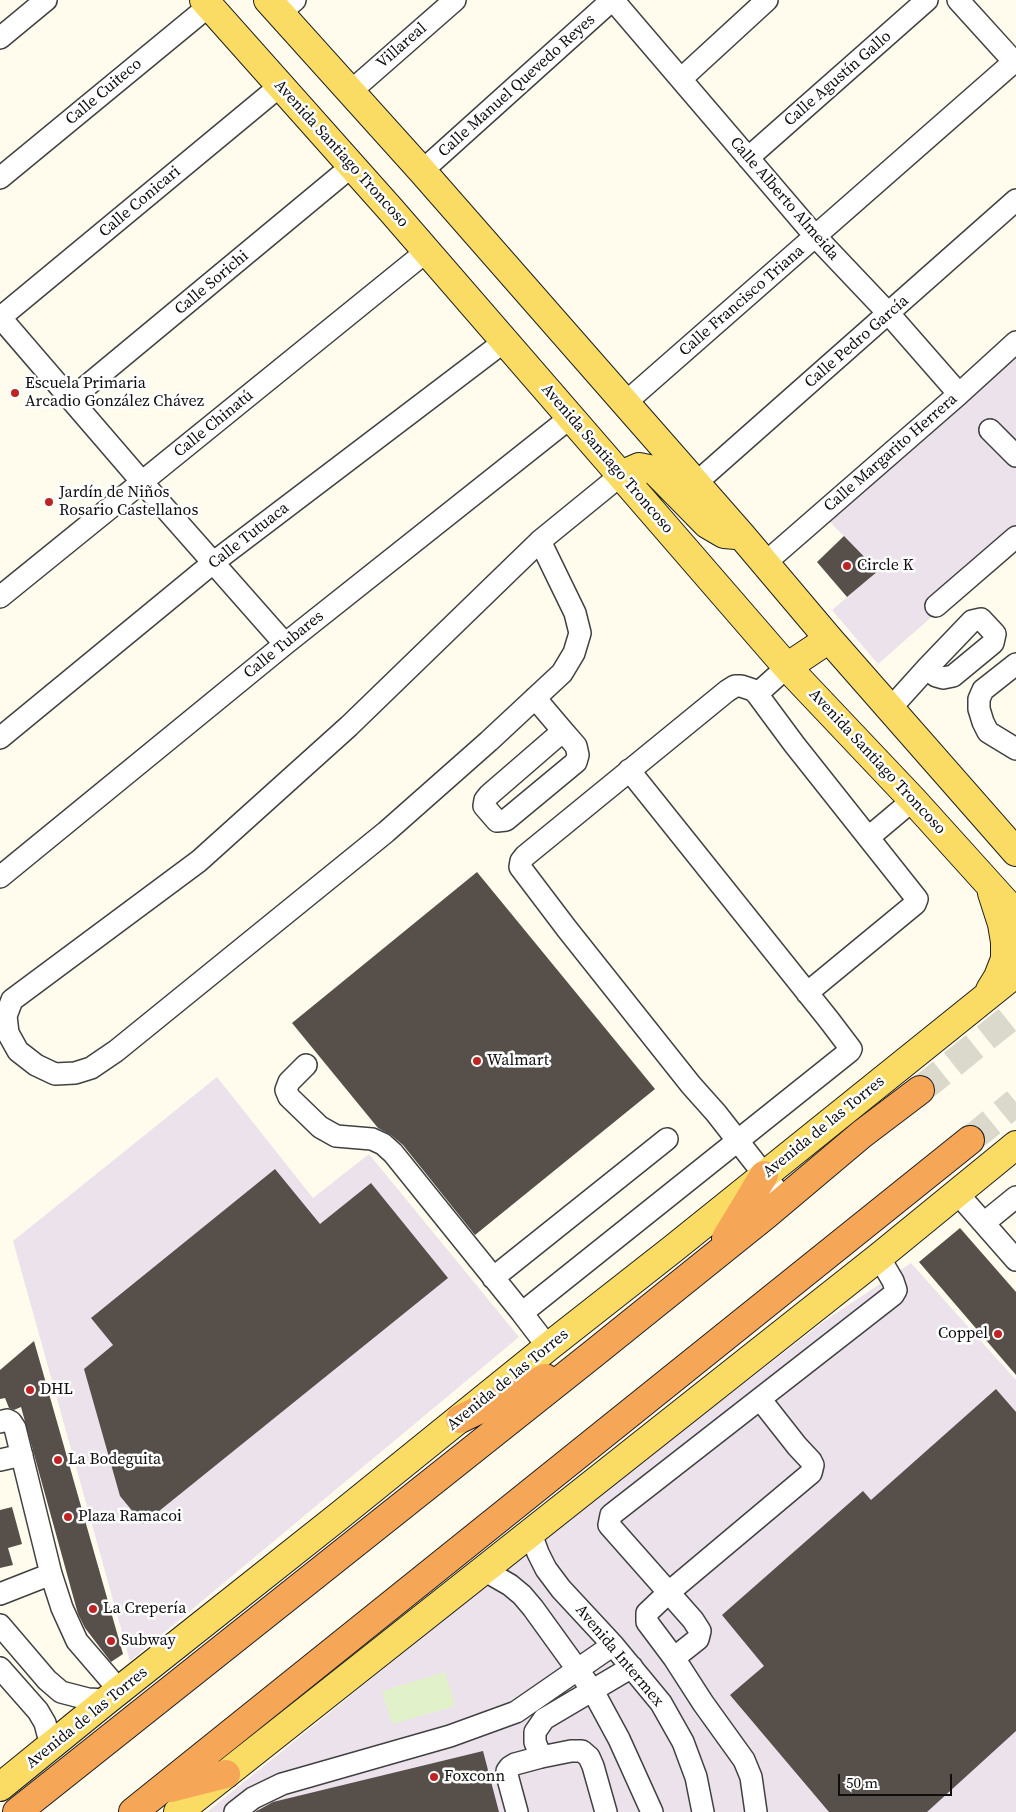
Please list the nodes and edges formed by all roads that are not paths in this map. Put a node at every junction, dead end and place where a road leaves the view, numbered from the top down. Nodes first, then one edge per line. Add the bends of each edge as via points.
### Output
1 (46, 0) edge
2 (455, 0) edge
3 (613, 0) edge
4 (766, 0) edge
5 (927, 0) edge
6 (958, 0) edge
7 (206, 3) edge
8 (281, 4) edge
9 (0, 38) edge
10 (1015, 62) edge
11 (682, 79) junction
12 (280, 86) junction
13 (350, 92) junction
14 (748, 158) junction
15 (352, 166) junction
16 (422, 171) junction
17 (0, 178) edge
18 (1016, 200) edge
19 (815, 236) junction
20 (427, 251) junction
21 (889, 314) junction
22 (0, 317) edge
23 (505, 341) junction
24 (1016, 342) edge
25 (959, 394) junction
26 (71, 399) junction
27 (625, 403) junction
28 (571, 417) junction
29 (990, 430) dead end
30 (1016, 456) edge
31 (621, 475) junction
32 (142, 482) junction
33 (696, 484) junction
34 (742, 536) junction
35 (1016, 537) edge
36 (540, 542) junction
37 (214, 562) junction
38 (765, 563) junction
39 (0, 597) edge
40 (936, 606) dead end
41 (829, 639) junction
42 (285, 644) junction
43 (1016, 664) edge
44 (788, 668) junction
45 (927, 668) dead end
46 (757, 694) junction
47 (535, 698) junction
48 (890, 709) junction
49 (563, 731) dead end
50 (0, 738) edge
51 (1016, 749) edge
52 (630, 770) junction
53 (913, 800) junction
54 (870, 837) junction
55 (1014, 846) edge
56 (0, 877) edge
57 (989, 882) junction
58 (1016, 914) edge
59 (1016, 973) edge
60 (807, 993) junction
61 (982, 1001) junction
62 (306, 1065) dead end
63 (920, 1090) tunnel mouth
64 (667, 1138) dead end
65 (970, 1140) tunnel mouth
66 (738, 1141) junction
67 (1016, 1145) edge
68 (764, 1175) junction
69 (958, 1194) junction
70 (1016, 1197) edge
71 (784, 1200) junction
72 (984, 1223) junction
73 (715, 1255) junction
74 (879, 1257) junction
75 (1016, 1260) edge
76 (493, 1278) junction
77 (522, 1313) junction
78 (548, 1347) junction
79 (593, 1354) junction
80 (760, 1399) junction
81 (460, 1419) junction
82 (0, 1422) edge
83 (22, 1454) junction
84 (0, 1460) edge
85 (531, 1534) junction
86 (484, 1570) junction
87 (51, 1574) junction
88 (668, 1592) junction
89 (0, 1594) edge
90 (0, 1625) edge
91 (613, 1645) junction
92 (674, 1658) junction
93 (632, 1667) junction
94 (0, 1668) edge
95 (578, 1670) junction
96 (593, 1691) junction
97 (61, 1692) junction
98 (113, 1695) junction
99 (38, 1711) junction
100 (51, 1746) junction
101 (541, 1756) junction
102 (226, 1774) junction
103 (0, 1787) edge
104 (162, 1791) junction
105 (18, 1812) edge
106 (133, 1812) edge
107 (178, 1812) edge
108 (235, 1812) edge
109 (517, 1812) edge
110 (606, 1812) edge
111 (652, 1812) edge
112 (703, 1812) edge
113 (756, 1812) edge

1 - 9 street
2 - 13 street, Villareal
3 - 11 street, Calle Alberto Almeida
3 - 16 street, Calle Manuel Quevedo Reyes
4 - 11 street
5 - 14 street, Calle Agustín Gallo
6 - 10 street
7 - 12 main road, Avenida Santiago Troncoso
7 - 17 street, Calle Cuiteco
8 - 13 main road
10 - 19 street, Calle Francisco Triana
11 - 14 street, Calle Alberto Almeida
12 - 15 main road, Avenida Santiago Troncoso
12 - 22 street, Calle Conicari
13 - 16 main road
14 - 19 street, Calle Alberto Almeida
15 - 20 main road, Avenida Santiago Troncoso
15 - 26 street, Calle Sorichi
16 - 27 main road
18 - 21 street, Calle Pedro García
19 - 21 street, Calle Alberto Almeida
19 - 27 street, Calle Francisco Triana
20 - 23 main road, Avenida Santiago Troncoso
20 - 32 street, Calle Chinatú
21 - 25 street, Calle Alberto Almeida
21 - 33 street, Calle Pedro García
22 - 26 street
23 - 28 main road, Avenida Santiago Troncoso
23 - 37 street, Calle Tutuaca
24 - 25 street, Calle Margarito Herrera
25 - 38 street, Calle Margarito Herrera
26 - 32 street
27 - 33 main road
28 - 31 main road, Avenida Santiago Troncoso
28 - 42 street, Calle Tubares
29 - 30 street
31 - 34 main road via 639,467 654,470 707,524 724,534
31 - 36 street
31 - 44 main road, Avenida Santiago Troncoso
32 - 37 street
32 - 39 street, Calle Chinatú
33 - 34 main road
34 - 38 main road
35 - 40 street
36 - 47 street via 575,613 580,632 574,653 562,672
36 - 47 street via 349,726 199,861 12,1000 6,1016 8,1033 18,1051 36,1066 55,1074 91,1068 116,1051 386,832
37 - 42 street
37 - 50 street, Calle Tutuaca
38 - 41 main road
41 - 44 main road
41 - 48 main road
42 - 56 street, Calle Tubares
43 - 51 street via 983,690 979,699 979,709 988,732
44 - 46 street
44 - 53 main road, Avenida Santiago Troncoso
45 - 48 street
46 - 52 street via 735,686
46 - 54 street
47 - 49 street
48 - 55 main road
52 - 60 street
52 - 66 street via 525,856 520,867
53 - 54 street
53 - 57 main road, Avenida Santiago Troncoso
54 - 60 street via 916,896 916,902
57 - 58 main road, Avenida Santiago Troncoso
57 - 61 main road via 1005,942 998,977
59 - 61 main road, Avenida de las Torres
60 - 66 street via 850,1051
61 - 68 main road, Avenida de las Torres
62 - 76 street via 289,1082 286,1090 289,1097 320,1127 336,1136 372,1139 393,1153
63 - 71 highway, Avenida de las Torres
64 - 76 street
65 - 104 highway
66 - 68 street
66 - 77 street
67 - 69 main road
68 - 71 street
68 - 73 highway
68 - 78 main road, Avenida de las Torres
69 - 72 street
69 - 74 main road
70 - 72 street
71 - 73 highway, Avenida de las Torres
72 - 75 street
73 - 79 highway, Avenida de las Torres
74 - 80 street via 893,1281 896,1290 893,1295
74 - 85 main road
76 - 77 street
77 - 78 street
78 - 81 main road, Avenida de las Torres
79 - 81 highway
79 - 105 highway, Avenida de las Torres
80 - 88 street via 812,1461 813,1468
80 - 88 street via 611,1516 609,1525
81 - 98 main road, Avenida de las Torres
82 - 83 street via 12,1422
83 - 84 street
83 - 87 street
85 - 86 main road
85 - 91 street, Avenida Intermex via 551,1575
86 - 95 street via 522,1595
86 - 102 main road
87 - 89 street
87 - 98 street via 77,1641
88 - 92 street via 647,1612 647,1622
88 - 92 street via 700,1631 698,1639
90 - 97 street
91 - 93 street, Avenida Intermex
91 - 95 street
92 - 113 street via 744,1760 752,1777
93 - 96 street
93 - 112 street, Avenida Intermex via 661,1703 683,1742 696,1777
94 - 99 street
95 - 96 street
95 - 108 street via 516,1712 450,1736 282,1784 252,1798
96 - 101 street via 544,1719 538,1726 535,1742
96 - 111 street
97 - 98 street via 88,1698
97 - 99 street via 55,1709
98 - 100 main road, Avenida de las Torres
99 - 100 street
100 - 103 main road, Avenida de las Torres
101 - 109 street via 515,1764 507,1771
101 - 110 street via 582,1751 589,1757
102 - 104 highway
102 - 107 main road
104 - 106 highway

